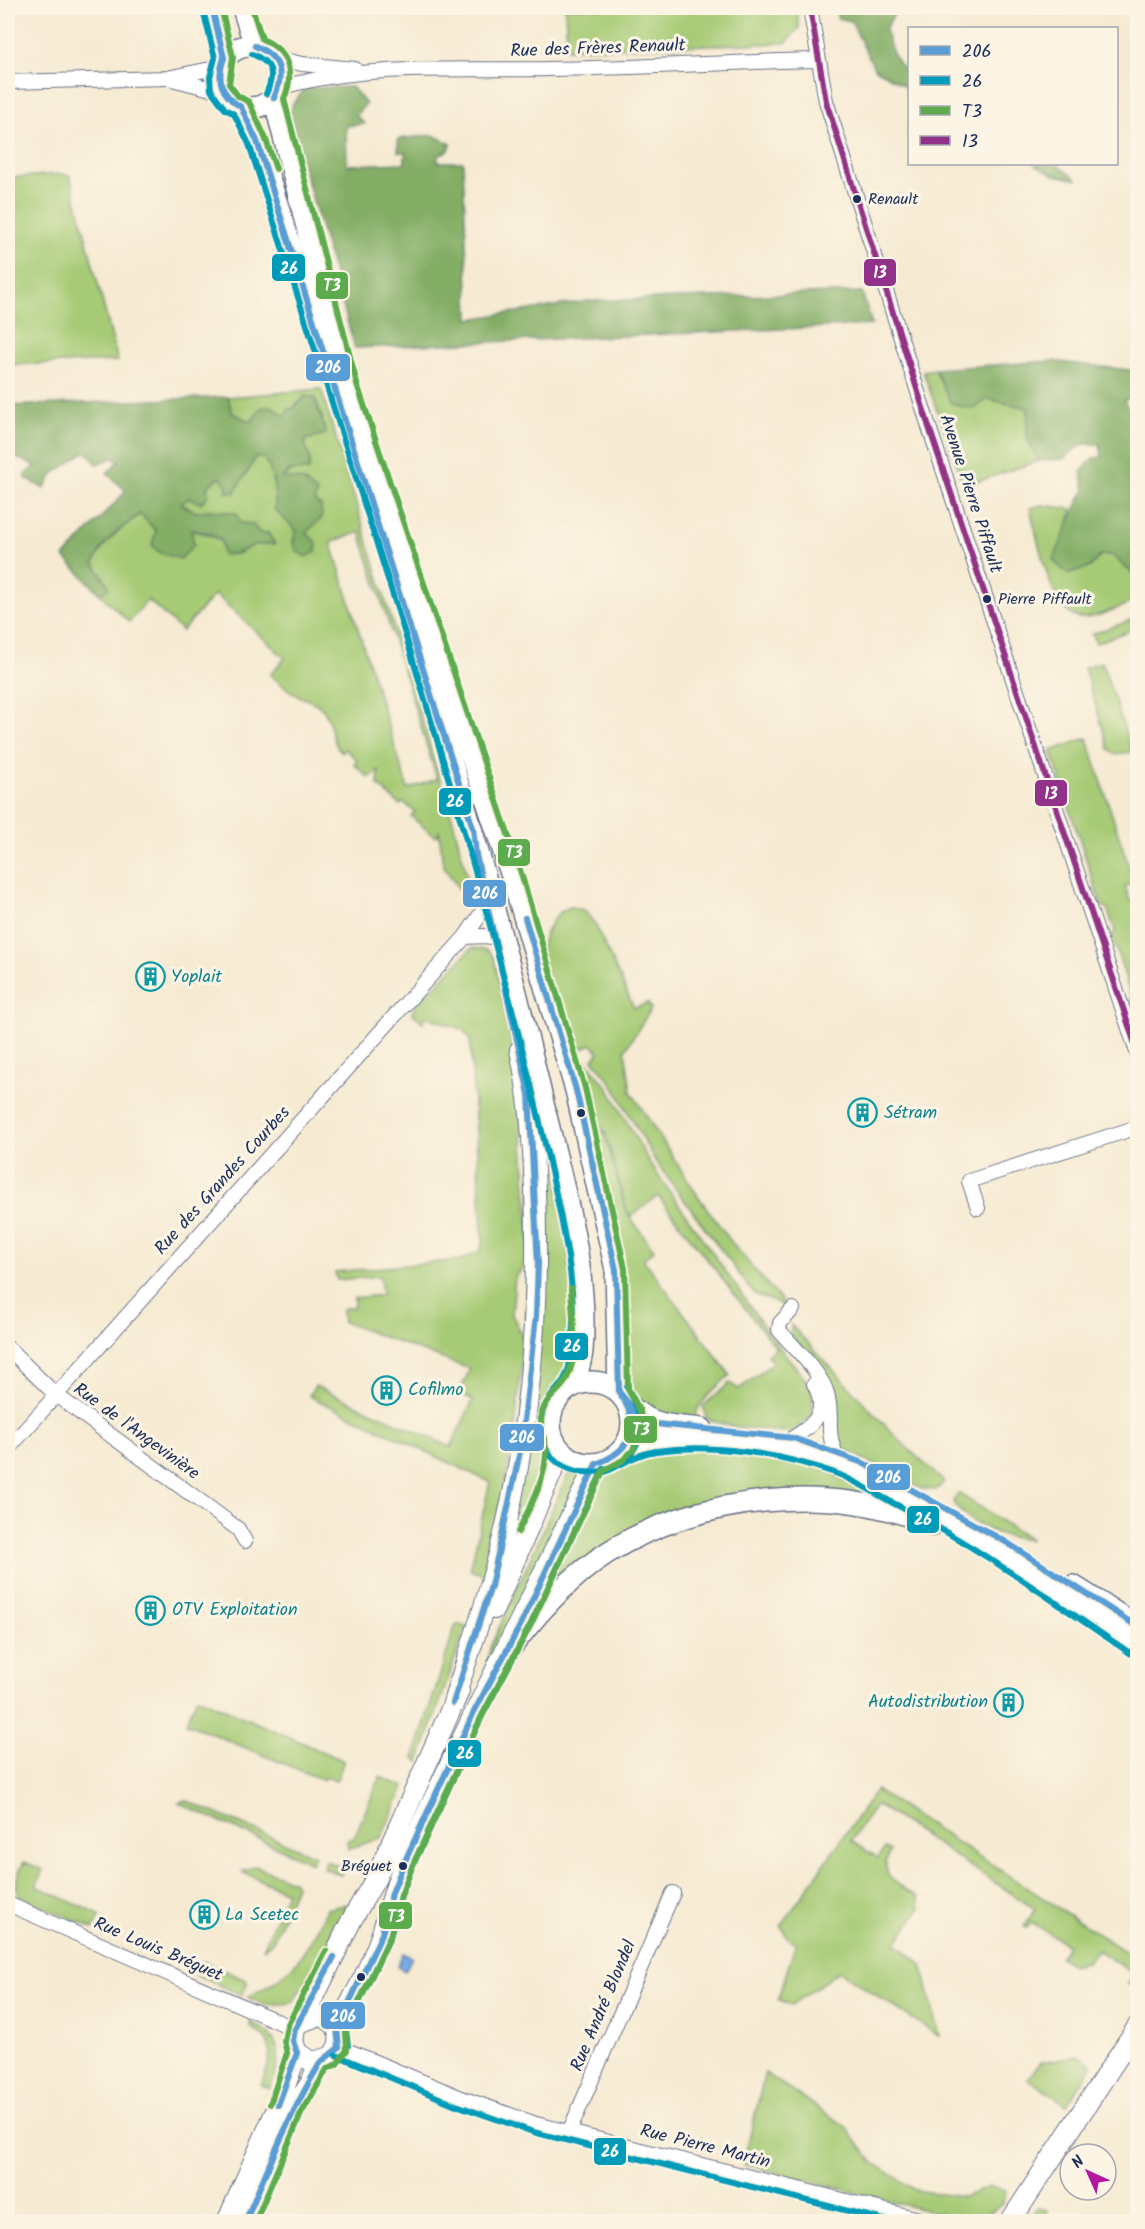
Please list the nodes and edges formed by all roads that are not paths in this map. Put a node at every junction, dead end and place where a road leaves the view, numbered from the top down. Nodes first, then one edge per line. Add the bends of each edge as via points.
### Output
1 (212, 8) edge
2 (243, 8) edge
3 (810, 8) edge
4 (255, 46) junction
5 (276, 58) junction
6 (817, 60) junction
7 (222, 63) junction
8 (381, 72) junction
9 (167, 78) junction
10 (8, 82) edge
11 (223, 92) junction
12 (276, 93) junction
13 (241, 107) junction
14 (473, 828) junction
15 (487, 904) junction
16 (465, 937) junction
17 (500, 937) junction
18 (1137, 1055) edge
19 (1137, 1127) edge
20 (978, 1208) dead end
21 (793, 1310) dead end
22 (8, 1348) edge
23 (801, 1358) junction
24 (573, 1386) junction
25 (56, 1395) junction
26 (624, 1398) junction
27 (793, 1438) junction
28 (555, 1443) junction
29 (8, 1449) edge
30 (623, 1450) junction
31 (835, 1452) junction
32 (596, 1464) junction
33 (975, 1538) junction
34 (245, 1541) dead end
35 (1137, 1627) edge
36 (1137, 1647) edge
37 (499, 1664) junction
38 (453, 1703) junction
39 (673, 1893) dead end
40 (8, 1904) edge
41 (298, 2026) junction
42 (1137, 2026) edge
43 (338, 2037) junction
44 (297, 2052) junction
45 (320, 2062) junction
46 (569, 2132) junction
47 (227, 2222) edge
48 (245, 2222) edge
49 (931, 2222) edge
50 (1010, 2222) edge

1 - 7 main road
2 - 4 main road
3 - 6 street, Avenue Pierre Piffault
4 - 5 main road
4 - 7 main road via 239,47
5 - 8 street, Rue des Frères Renault
5 - 12 main road via 282,75
6 - 8 street, Rue des Frères Renault
6 - 18 street, Avenue Pierre Piffault via 826,101 930,430
7 - 9 street
7 - 11 main road via 219,78
8 - 12 street, Rue des Frères Renault via 303,81
9 - 10 street
9 - 11 street
11 - 13 main road
12 - 13 main road via 262,106
12 - 26 main road via 348,387 512,876 576,1090 616,1270
13 - 14 main road via 261,152
14 - 15 main road
14 - 17 main road
15 - 16 street, Rue des Grandes Courbes
15 - 17 main road
16 - 17 street
16 - 25 street, Rue des Grandes Courbes
17 - 24 main road via 579,1266 582,1352
17 - 38 main road via 529,1094 536,1316 521,1447 502,1536
19 - 20 street via 969,1182
21 - 23 street via 779,1329
22 - 25 street, Rue de l'Angevinière
23 - 27 street via 818,1392 819,1412 812,1427
23 - 31 street via 827,1391 830,1441
24 - 26 main road via 597,1381
24 - 28 main road via 560,1396 552,1411 550,1428
25 - 29 street, Rue des Grandes Courbes
25 - 34 street, Rue de l'Angevinière via 238,1529
26 - 27 main road via 640,1417 656,1424
26 - 30 main road via 632,1428
27 - 31 main road
28 - 32 main road via 568,1458
28 - 38 main road via 552,1472
30 - 32 main road via 611,1460
30 - 33 main road via 653,1442 698,1439 771,1447 839,1465 933,1512
31 - 35 main road via 863,1463 1006,1542
32 - 37 main road
33 - 36 main road
33 - 37 main road via 963,1538 919,1518 869,1505 809,1499 746,1503 693,1513 606,1553 522,1632
37 - 43 main road via 404,1863 382,1934
38 - 41 main road via 376,1878
39 - 46 street, Rue André Blondel
40 - 41 street, Rue Louis Bréguet
41 - 43 main road via 318,2016 330,2019
41 - 44 main road via 293,2041
42 - 50 main road
43 - 45 main road via 332,2057
43 - 46 street, Rue Pierre Martin via 488,2108
44 - 45 main road via 306,2060
44 - 47 main road
45 - 48 main road via 293,2110
46 - 49 street, Rue Pierre Martin

